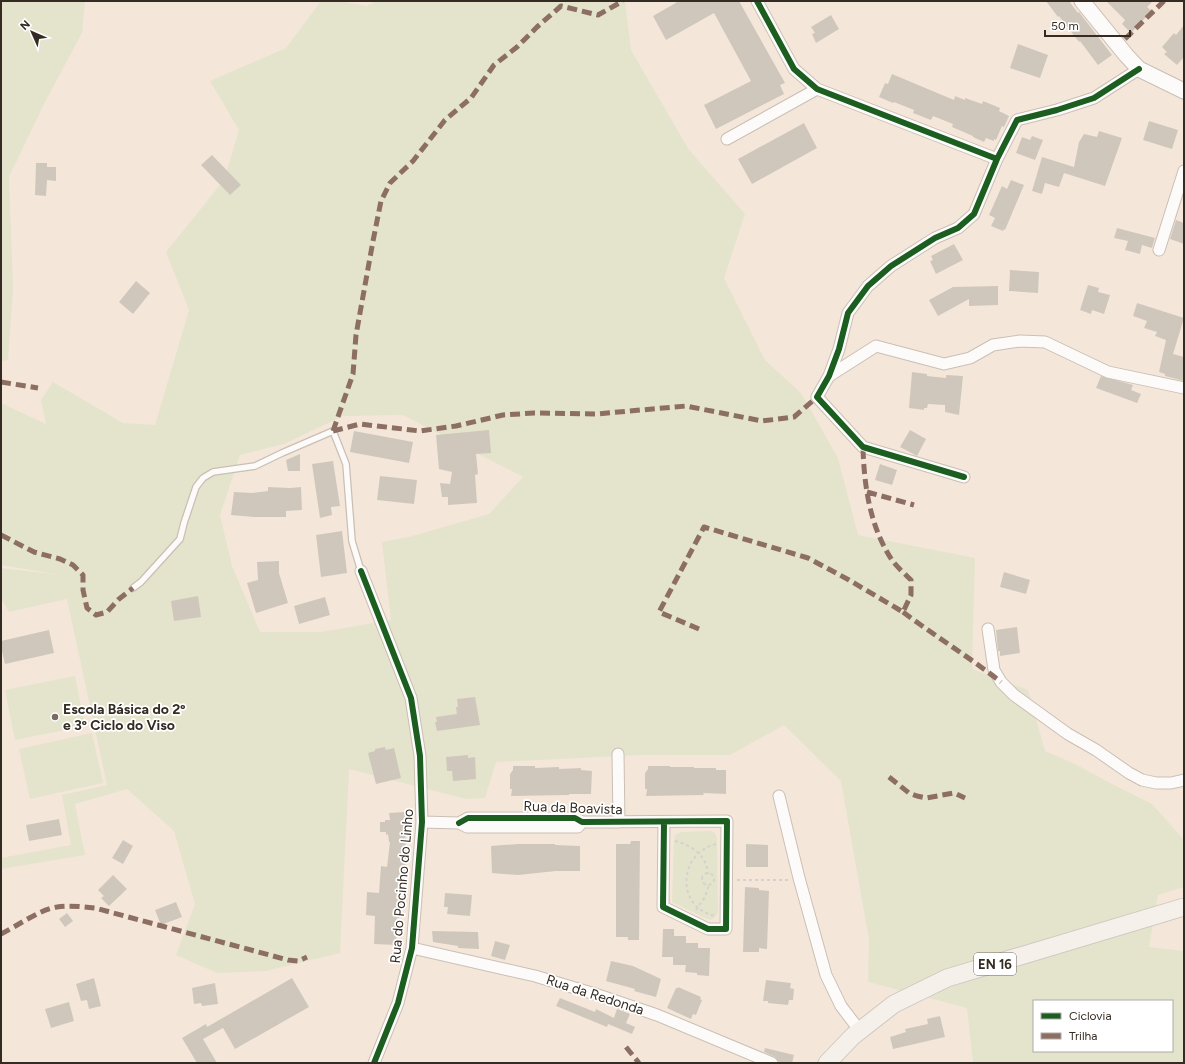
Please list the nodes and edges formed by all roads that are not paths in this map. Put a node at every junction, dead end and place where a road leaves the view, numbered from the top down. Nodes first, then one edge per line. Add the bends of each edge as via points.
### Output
1 (757, 1) edge
2 (1082, 1) edge
3 (1139, 69) junction
4 (816, 89) junction
5 (1184, 91) edge
6 (727, 139) dead end
7 (997, 159) junction
8 (1184, 172) edge
9 (1159, 250) dead end
10 (829, 376) junction
11 (1184, 388) edge
12 (964, 477) dead end
13 (361, 571) joint
14 (133, 588) dead end
15 (988, 629) dead end
16 (618, 754) dead end
17 (1184, 780) edge
18 (779, 796) dead end
19 (422, 822) junction
20 (619, 822) junction
21 (664, 822) junction
22 (1184, 907) edge
23 (412, 948) junction
24 (860, 1031) junction
25 (374, 1063) edge
26 (772, 1063) edge
27 (827, 1063) edge

1 - 4 street via 794,69
2 - 3 street
3 - 5 street
3 - 7 street via 1094,98 1017,120
4 - 6 street
4 - 7 street
7 - 10 street via 974,214 958,228 935,238 891,266 864,291 848,313
8 - 9 street
10 - 11 street via 876,346 944,364 970,358 993,345 1020,341 1045,342 1108,372
10 - 12 street via 817,397 863,447
13 - 14 lane via 352,541 346,464 333,431 255,466 213,472 203,478 196,487 180,539
13 - 19 street, Rua do Pocinho do Linho via 411,698 420,756
15 - 17 street via 994,670 1001,682 1014,694 1068,734 1142,780 1171,783
16 - 20 street
18 - 24 street via 826,975 841,1006
19 - 20 street, Rua da Boavista via 459,823 468,818 575,818 582,822
19 - 23 street, Rua do Pocinho do Linho
20 - 21 street, Rua da Boavista
21 - 21 street, Rua da Boavista via 663,908 708,929 726,929 727,821
22 - 24 main road, EN 16 via 948,978 894,1004
23 - 25 street, Rua do Pocinho do Linho via 398,1003
23 - 26 street, Rua da Redonda via 535,976 595,994 657,1015
24 - 27 main road, EN 16

